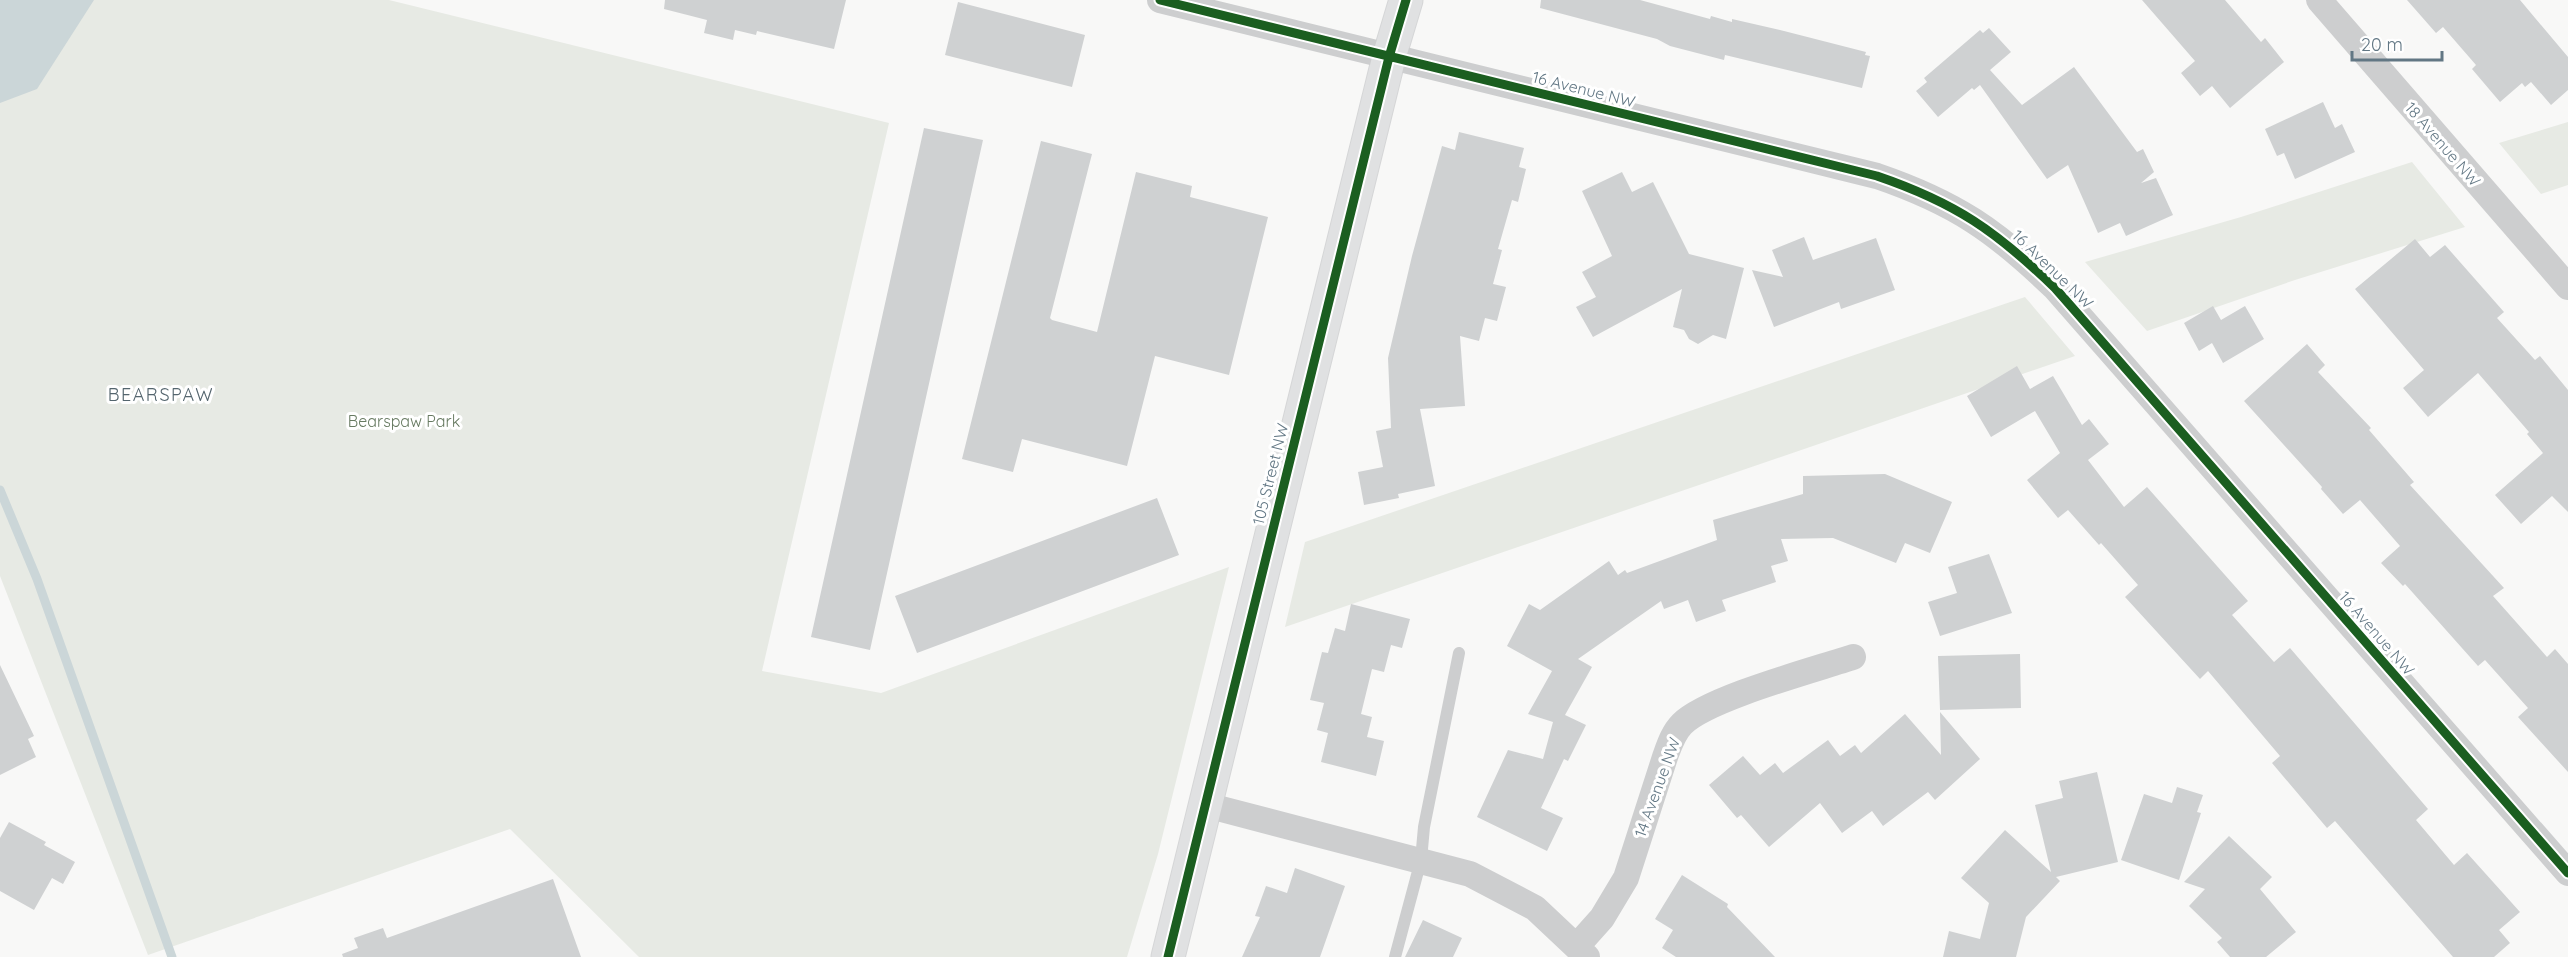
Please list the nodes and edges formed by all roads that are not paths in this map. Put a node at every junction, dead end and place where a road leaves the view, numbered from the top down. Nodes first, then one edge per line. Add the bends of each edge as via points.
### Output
1 (1406, 0) edge
2 (2319, 0) edge
3 (1170, 1) edge
4 (1389, 57) junction
5 (2568, 287) edge
6 (1459, 653) dead end
7 (1853, 657) dead end
8 (1206, 805) junction
9 (1421, 860) junction
10 (2568, 873) edge
11 (1582, 952) edge
12 (1168, 957) edge
13 (1395, 957) edge

1 - 4 street, 105 Street NW
2 - 5 street, 18 Avenue NW
3 - 4 street, 16 Avenue NW
4 - 8 street, 105 Street NW
4 - 10 street, 16 Avenue NW via 1877,176 1954,206 2018,252 2055,288
6 - 9 lane via 1424,827
7 - 11 street, 14 Avenue NW via 1722,702 1682,724 1665,757 1626,878
8 - 9 street, 14 Avenue NW
8 - 12 street, 105 Street NW
9 - 11 street, 14 Avenue NW via 1470,874 1503,890 1534,908
9 - 13 lane

